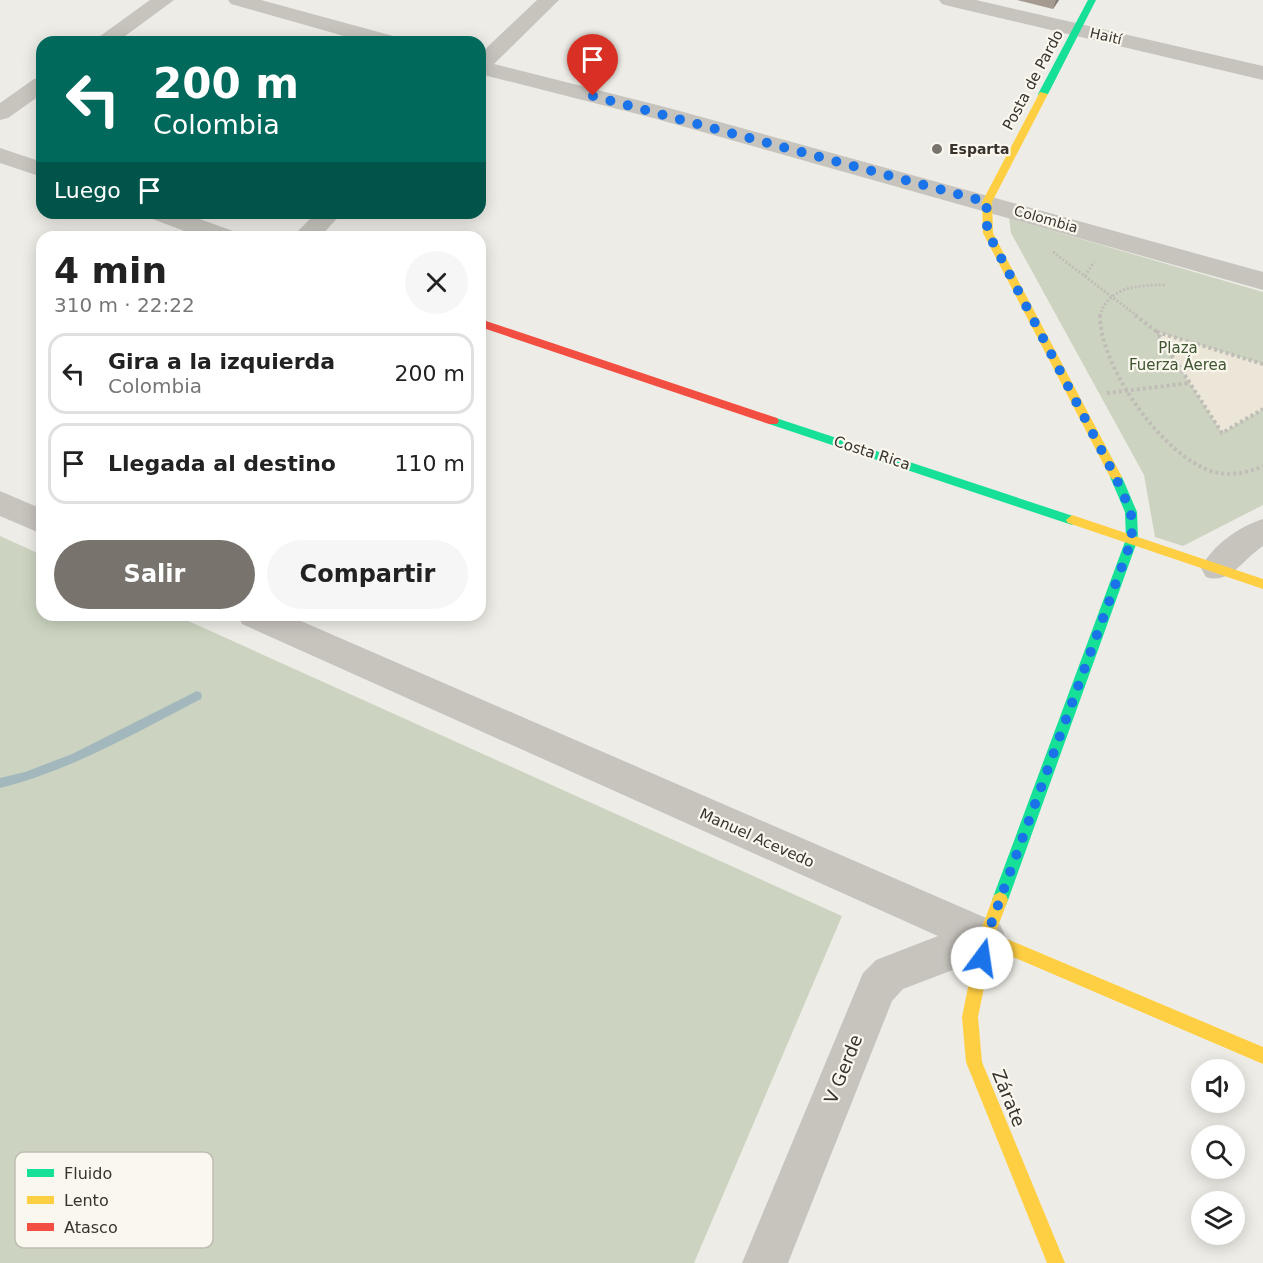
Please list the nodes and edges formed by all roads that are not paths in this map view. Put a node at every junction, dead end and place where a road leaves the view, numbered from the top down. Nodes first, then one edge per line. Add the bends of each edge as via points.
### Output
1 (164, 0) edge
2 (238, 0) edge
3 (549, 0) edge
4 (949, 0) edge
5 (1092, 0) edge
6 (1078, 30) junction
7 (112, 36) edge
8 (367, 36) edge
9 (486, 61) edge
10 (486, 69) edge
11 (1263, 73) edge
12 (36, 88) edge
13 (0, 113) edge
14 (0, 155) edge
15 (36, 168) edge
16 (987, 202) junction
17 (175, 219) edge
18 (324, 219) edge
19 (208, 231) edge
20 (311, 231) edge
21 (1263, 281) edge
22 (486, 325) edge
23 (1263, 531) edge
24 (1132, 539) junction
25 (1217, 568) junction
26 (1263, 584) edge
27 (268, 621) edge
28 (986, 938) junction
29 (1263, 1056) edge
30 (765, 1263) edge
31 (1056, 1263) edge

1 - 7 street
2 - 8 street
3 - 9 street
4 - 6 street, Haití
5 - 6 street, Posta de Pardo
6 - 11 street, Haití
6 - 16 street, Posta de Pardo
10 - 16 street, Colombia
12 - 13 street
14 - 15 street
16 - 21 street, Colombia
16 - 24 street, Posta de Pardo via 988,233 1131,512
17 - 19 street
18 - 20 street
22 - 24 street, Costa Rica
23 - 25 street via 1237,547
24 - 25 street, Costa Rica
24 - 28 street, Posta de Pardo
25 - 26 street, Costa Rica
27 - 28 street, Manuel Acevedo
28 - 29 street, Manuel Acevedo
28 - 30 street, V Gerde via 890,974 877,987
28 - 31 street, Zárate via 970,1017 975,1062

